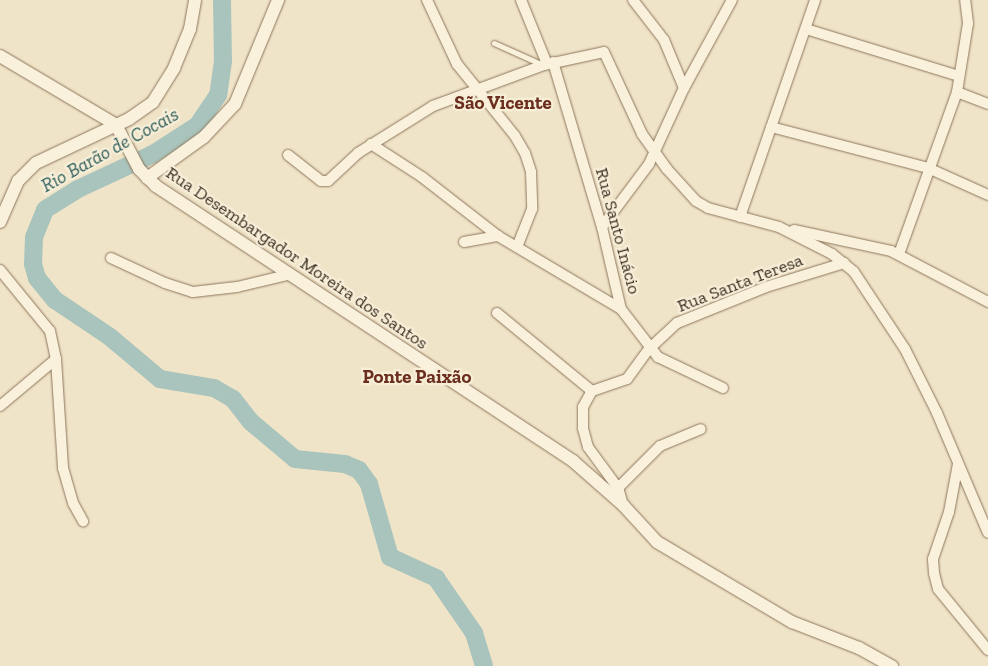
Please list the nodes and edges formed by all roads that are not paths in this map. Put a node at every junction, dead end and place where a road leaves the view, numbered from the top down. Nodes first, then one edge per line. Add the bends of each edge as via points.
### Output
1 (195, 0) edge
2 (427, 0) edge
3 (522, 0) edge
4 (633, 0) edge
5 (732, 0) edge
6 (815, 0) edge
7 (965, 0) edge
8 (278, 2) edge
9 (806, 28) junction
10 (494, 43) dead end
11 (0, 56) edge
12 (548, 64) junction
13 (959, 76) junction
14 (476, 88) junction
15 (684, 88) junction
16 (956, 92) junction
17 (988, 104) edge
18 (770, 127) junction
19 (119, 129) junction
20 (371, 144) junction
21 (655, 154) junction
22 (288, 155) dead end
23 (928, 168) junction
24 (147, 178) junction
25 (988, 195) edge
26 (740, 217) junction
27 (0, 222) edge
28 (602, 227) junction
29 (779, 227) junction
30 (498, 236) junction
31 (464, 242) dead end
32 (517, 247) junction
33 (899, 254) junction
34 (111, 258) dead end
35 (844, 263) junction
36 (0, 270) edge
37 (287, 275) junction
38 (988, 302) edge
39 (621, 309) junction
40 (498, 313) dead end
41 (649, 349) junction
42 (56, 359) junction
43 (723, 388) dead end
44 (592, 391) junction
45 (0, 406) edge
46 (702, 429) dead end
47 (959, 463) junction
48 (618, 488) junction
49 (623, 505) junction
50 (83, 521) dead end
51 (988, 533) edge
52 (988, 650) edge
53 (892, 666) edge

1 - 19 street via 190,29 163,89
2 - 14 street via 444,40
3 - 12 street, Rua Santo Inácio
4 - 15 street via 664,40
5 - 15 street
6 - 9 street
7 - 13 street via 968,22
8 - 24 street via 235,104 204,137
9 - 13 street
9 - 18 street
10 - 12 lane
11 - 19 street
12 - 14 street
12 - 21 street via 599,51 607,55 642,134
12 - 28 street, Rua Santo Inácio
13 - 16 street
14 - 20 street via 433,106
14 - 32 street via 515,136 531,172 532,209
15 - 21 street
16 - 17 street
16 - 23 street
18 - 23 street
18 - 26 street
19 - 24 street, Rua Desembargador Moreira dos Santos via 134,161
19 - 27 street via 59,151 26,171 12,192
20 - 22 street via 335,177 322,181
20 - 30 street via 422,177
21 - 26 street via 696,201
21 - 28 street via 636,185
23 - 25 street
23 - 33 street
24 - 37 street, Rua Desembargador Moreira dos Santos
26 - 29 street
28 - 39 street, Rua Santo Inácio
29 - 33 street
29 - 35 street
30 - 31 street
30 - 32 street
32 - 39 street
33 - 38 street
34 - 37 street via 185,290 208,292
35 - 41 street, Rua Santa Teresa via 694,314 670,328
35 - 47 street via 872,297 905,349
36 - 42 street via 43,320 50,332
37 - 49 street, Rua Desembargador Moreira dos Santos via 573,461
39 - 41 street, Rua Santo Inácio
40 - 44 street
41 - 43 street, Rua Santo Inácio via 674,366
41 - 44 street, Rua Santa Teresa via 628,379
42 - 45 street
42 - 50 street via 63,468 70,495
44 - 48 street via 583,407 583,428 588,447
46 - 48 street via 660,446
47 - 51 street
47 - 52 street via 949,512 933,559 934,573 943,596
48 - 49 street
49 - 53 street, Rua Desembargador Moreira dos Santos via 657,542 678,556 792,622 859,648

